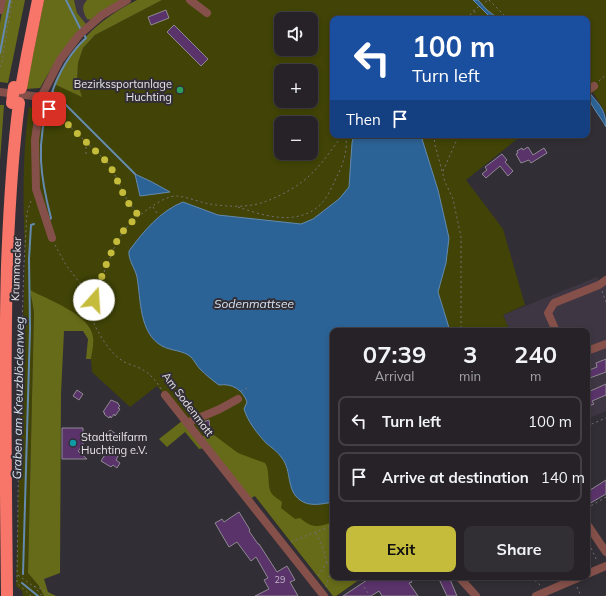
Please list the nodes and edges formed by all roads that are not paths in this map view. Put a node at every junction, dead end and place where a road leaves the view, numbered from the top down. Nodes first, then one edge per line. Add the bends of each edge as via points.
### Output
1 (2, 0) edge
2 (30, 0) edge
3 (38, 0) edge
4 (127, 0) edge
5 (190, 0) edge
6 (0, 10) edge
7 (207, 13) dead end
8 (17, 87) junction
9 (0, 92) edge
10 (41, 97) junction
11 (15, 103) junction
12 (52, 238) road end
13 (0, 255) edge
14 (603, 283) edge
15 (555, 328) edge
16 (606, 344) edge
17 (590, 351) edge
18 (165, 395) road end
19 (239, 395) road end
20 (187, 422) junction
21 (590, 528) edge
22 (606, 552) edge
23 (603, 567) edge
24 (590, 573) edge
25 (462, 580) edge
26 (573, 580) edge
27 (7, 596) edge
28 (324, 596) edge
29 (476, 596) edge
30 (536, 596) edge

1 - 6 street
2 - 8 highway
3 - 8 highway via 27,55
4 - 10 street via 102,15 82,33 60,60
5 - 7 street
8 - 11 highway, bridge
9 - 10 street
10 - 12 street via 35,146 36,190
11 - 13 highway via 4,176
11 - 27 highway via 5,357
14 - 15 street via 554,303 548,313
16 - 17 street
18 - 20 street, Am Sodenmatt
19 - 20 street via 220,409
20 - 28 street, Am Sodenmatt
21 - 22 street
23 - 24 street
25 - 29 street
26 - 30 street

